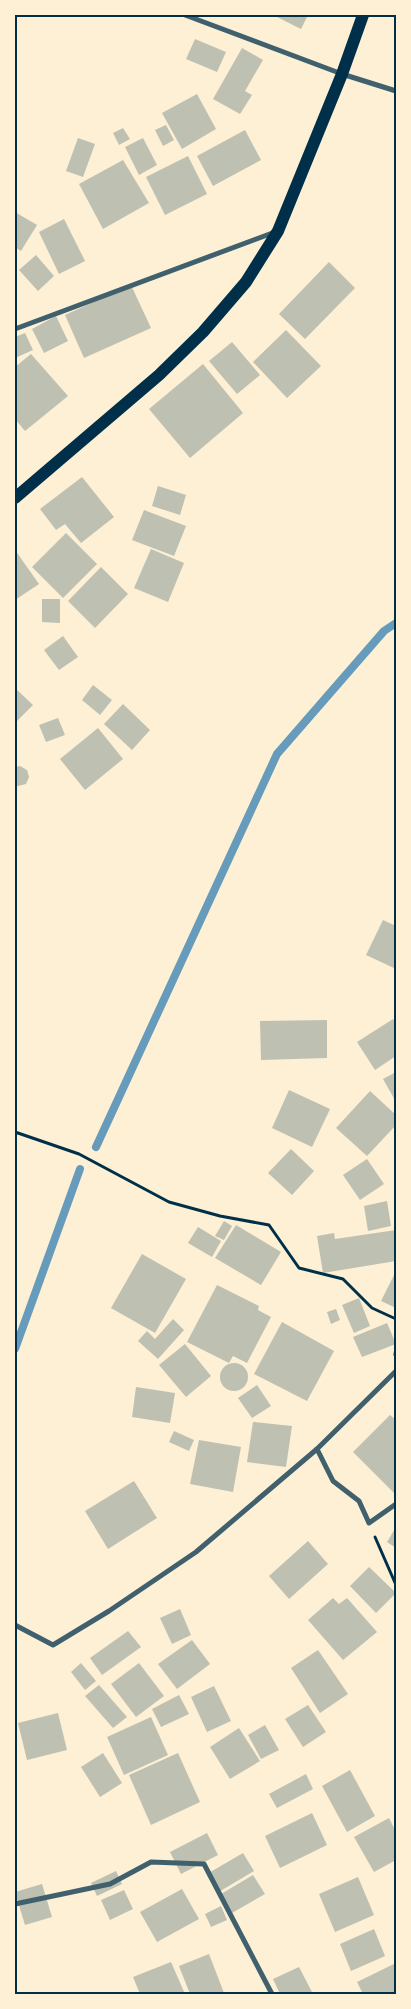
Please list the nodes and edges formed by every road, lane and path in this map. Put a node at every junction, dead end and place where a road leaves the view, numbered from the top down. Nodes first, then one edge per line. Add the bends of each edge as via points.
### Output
1 (185, 15) edge
2 (362, 15) edge
3 (342, 74) junction
4 (396, 91) edge
5 (278, 231) junction
6 (15, 329) edge
7 (15, 498) edge
8 (15, 1132) edge
9 (396, 1320) edge
10 (396, 1371) edge
11 (317, 1449) junction
12 (396, 1504) edge
13 (369, 1523) junction
14 (396, 1585) edge
15 (15, 1625) edge
16 (15, 1904) edge
17 (272, 1994) edge

1 - 3 street
2 - 3 main road
3 - 4 street
3 - 5 main road
5 - 6 street
5 - 7 main road via 246,282 203,332
8 - 9 path via 79,1154 169,1202 269,1225 300,1268 343,1279 372,1308
10 - 11 street
11 - 13 street via 333,1481 359,1500
11 - 15 street via 196,1552 52,1645
12 - 13 street
13 - 14 path
16 - 17 street via 110,1884 150,1862 204,1864

